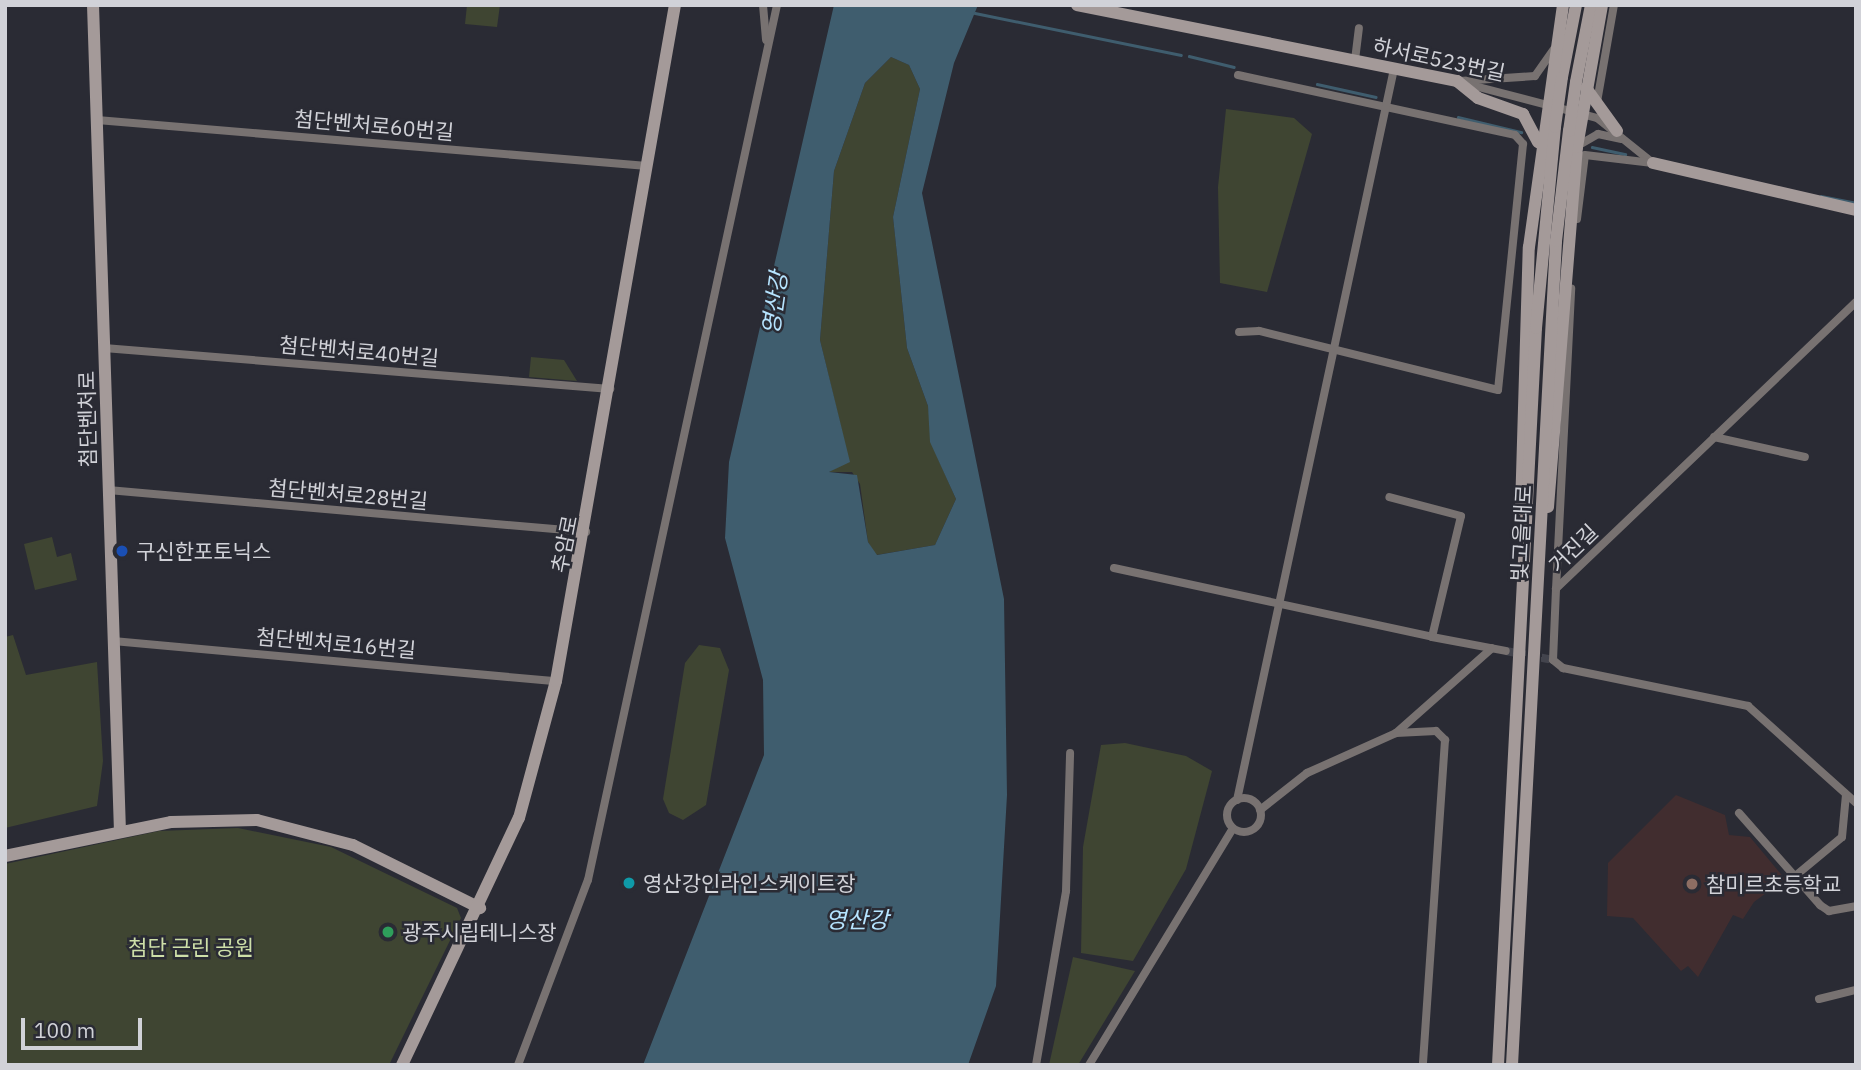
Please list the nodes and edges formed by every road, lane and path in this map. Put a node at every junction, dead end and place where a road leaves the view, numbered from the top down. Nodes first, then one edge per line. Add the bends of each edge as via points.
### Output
1 (93, 5) edge
2 (675, 5) edge
3 (762, 5) edge
4 (776, 5) edge
5 (1077, 5) edge
6 (1563, 5) edge
7 (1576, 5) edge
8 (1591, 5) edge
9 (1602, 5) edge
10 (1614, 5) edge
11 (1359, 28) dead end
12 (1555, 48) junction
13 (1355, 60) junction
14 (765, 64) junction
15 (1395, 69) junction
16 (1238, 75) dead end
17 (1457, 81) junction
18 (1581, 85) junction
19 (1546, 102) junction
20 (1597, 103) junction
21 (1387, 109) junction
22 (1581, 113) junction
23 (97, 120) junction
24 (1617, 131) junction
25 (1540, 146) junction
26 (1634, 146) junction
27 (1577, 147) junction
28 (1653, 163) junction
29 (647, 166) junction
30 (1856, 210) edge
31 (1856, 302) edge
32 (1239, 332) dead end
33 (104, 348) junction
34 (1335, 355) junction
35 (610, 389) junction
36 (1714, 437) junction
37 (1805, 457) dead end
38 (108, 490) junction
39 (1390, 497) dead end
40 (586, 532) junction
41 (1525, 545) junction
42 (1540, 545) junction
43 (1115, 568) dead end
44 (1556, 589) junction
45 (1281, 604) junction
46 (1432, 637) junction
47 (113, 640) junction
48 (1492, 648) junction
49 (1506, 651) tunnel mouth
50 (556, 681) junction
51 (1396, 733) junction
52 (1070, 753) dead end
53 (1844, 791) junction
54 (1237, 800) junction
55 (1856, 803) edge
56 (1261, 810) junction
57 (1739, 813) dead end
58 (1233, 828) junction
59 (120, 831) junction
60 (5, 856) edge
61 (1794, 877) junction
62 (1856, 906) edge
63 (480, 908) junction
64 (1856, 990) edge
65 (1819, 999) dead end
66 (1498, 1064) edge
67 (1512, 1064) edge
68 (402, 1065) edge
69 (518, 1065) edge
70 (1036, 1065) edge
71 (1089, 1065) edge
72 (1423, 1065) edge

1 - 23 main road, 첨단벤처로
2 - 29 main road, 추암로
3 - 14 street
4 - 14 street
5 - 13 main road, 하서로523번길
6 - 12 main road
7 - 41 main road, 빛고을대로, bridge via 1541,242
8 - 18 main road, 빛고을대로
9 - 18 main road
10 - 20 street
11 - 13 street
12 - 17 street via 1535,76
12 - 19 main road
13 - 15 main road, 하서로523번길
14 - 69 street via 588,880
15 - 17 main road, 하서로523번길
15 - 21 street
16 - 21 street
17 - 19 street, 하서로523번길
17 - 25 main road via 1478,98 1523,114
18 - 20 main road
18 - 22 main road
18 - 42 main road, 빛고을대로, bridge via 1569,131
19 - 22 street, 하서로523번길
19 - 25 main road
20 - 24 main road
21 - 34 street
21 - 34 street via 1515,135 1523,144 1504,378 1498,390
22 - 24 street, 하서로523번길
22 - 27 main road
23 - 29 street, 첨단벤처로60번길
23 - 33 main road, 첨단벤처로
24 - 26 street, 하서로523번길
25 - 41 main road via 1518,482
26 - 27 street via 1598,134
26 - 28 street, 하서로523번길
27 - 42 main road via 1553,484
28 - 30 main road
28 - 44 street via 1585,155 1571,277
29 - 35 main road, 추암로
31 - 36 street, 거진길
32 - 34 street via 1259,331
33 - 35 street, 첨단벤처로40번길
33 - 38 main road, 첨단벤처로
34 - 45 street
35 - 40 main road, 추암로
36 - 37 street
36 - 44 street, 거진길
38 - 40 street, 첨단벤처로28번길
38 - 47 main road, 첨단벤처로
39 - 46 street via 1461,516
40 - 50 main road, 추암로
41 - 66 main road, 빛고을대로
42 - 67 main road, 빛고을대로
43 - 45 street
44 - 53 street, 거진길 via 1553,660 1563,668 1748,706
45 - 46 street
45 - 54 street
46 - 48 street
47 - 50 street, 첨단벤처로16번길
47 - 59 main road, 첨단벤처로
48 - 49 street
48 - 51 street
50 - 63 main road, 추암로 via 519,818
51 - 56 street via 1307,773
51 - 72 street via 1436,731 1445,740
52 - 70 street via 1066,891
53 - 55 street, 거진길
53 - 61 street via 1842,836
54 - 56 street via 1253,801
54 - 58 street via 1227,813
56 - 58 street via 1254,830
57 - 61 street
58 - 71 street
59 - 60 main road
59 - 63 main road via 215,819 315,832
61 - 62 street via 1829,911
63 - 68 main road, 추암로
64 - 65 street

